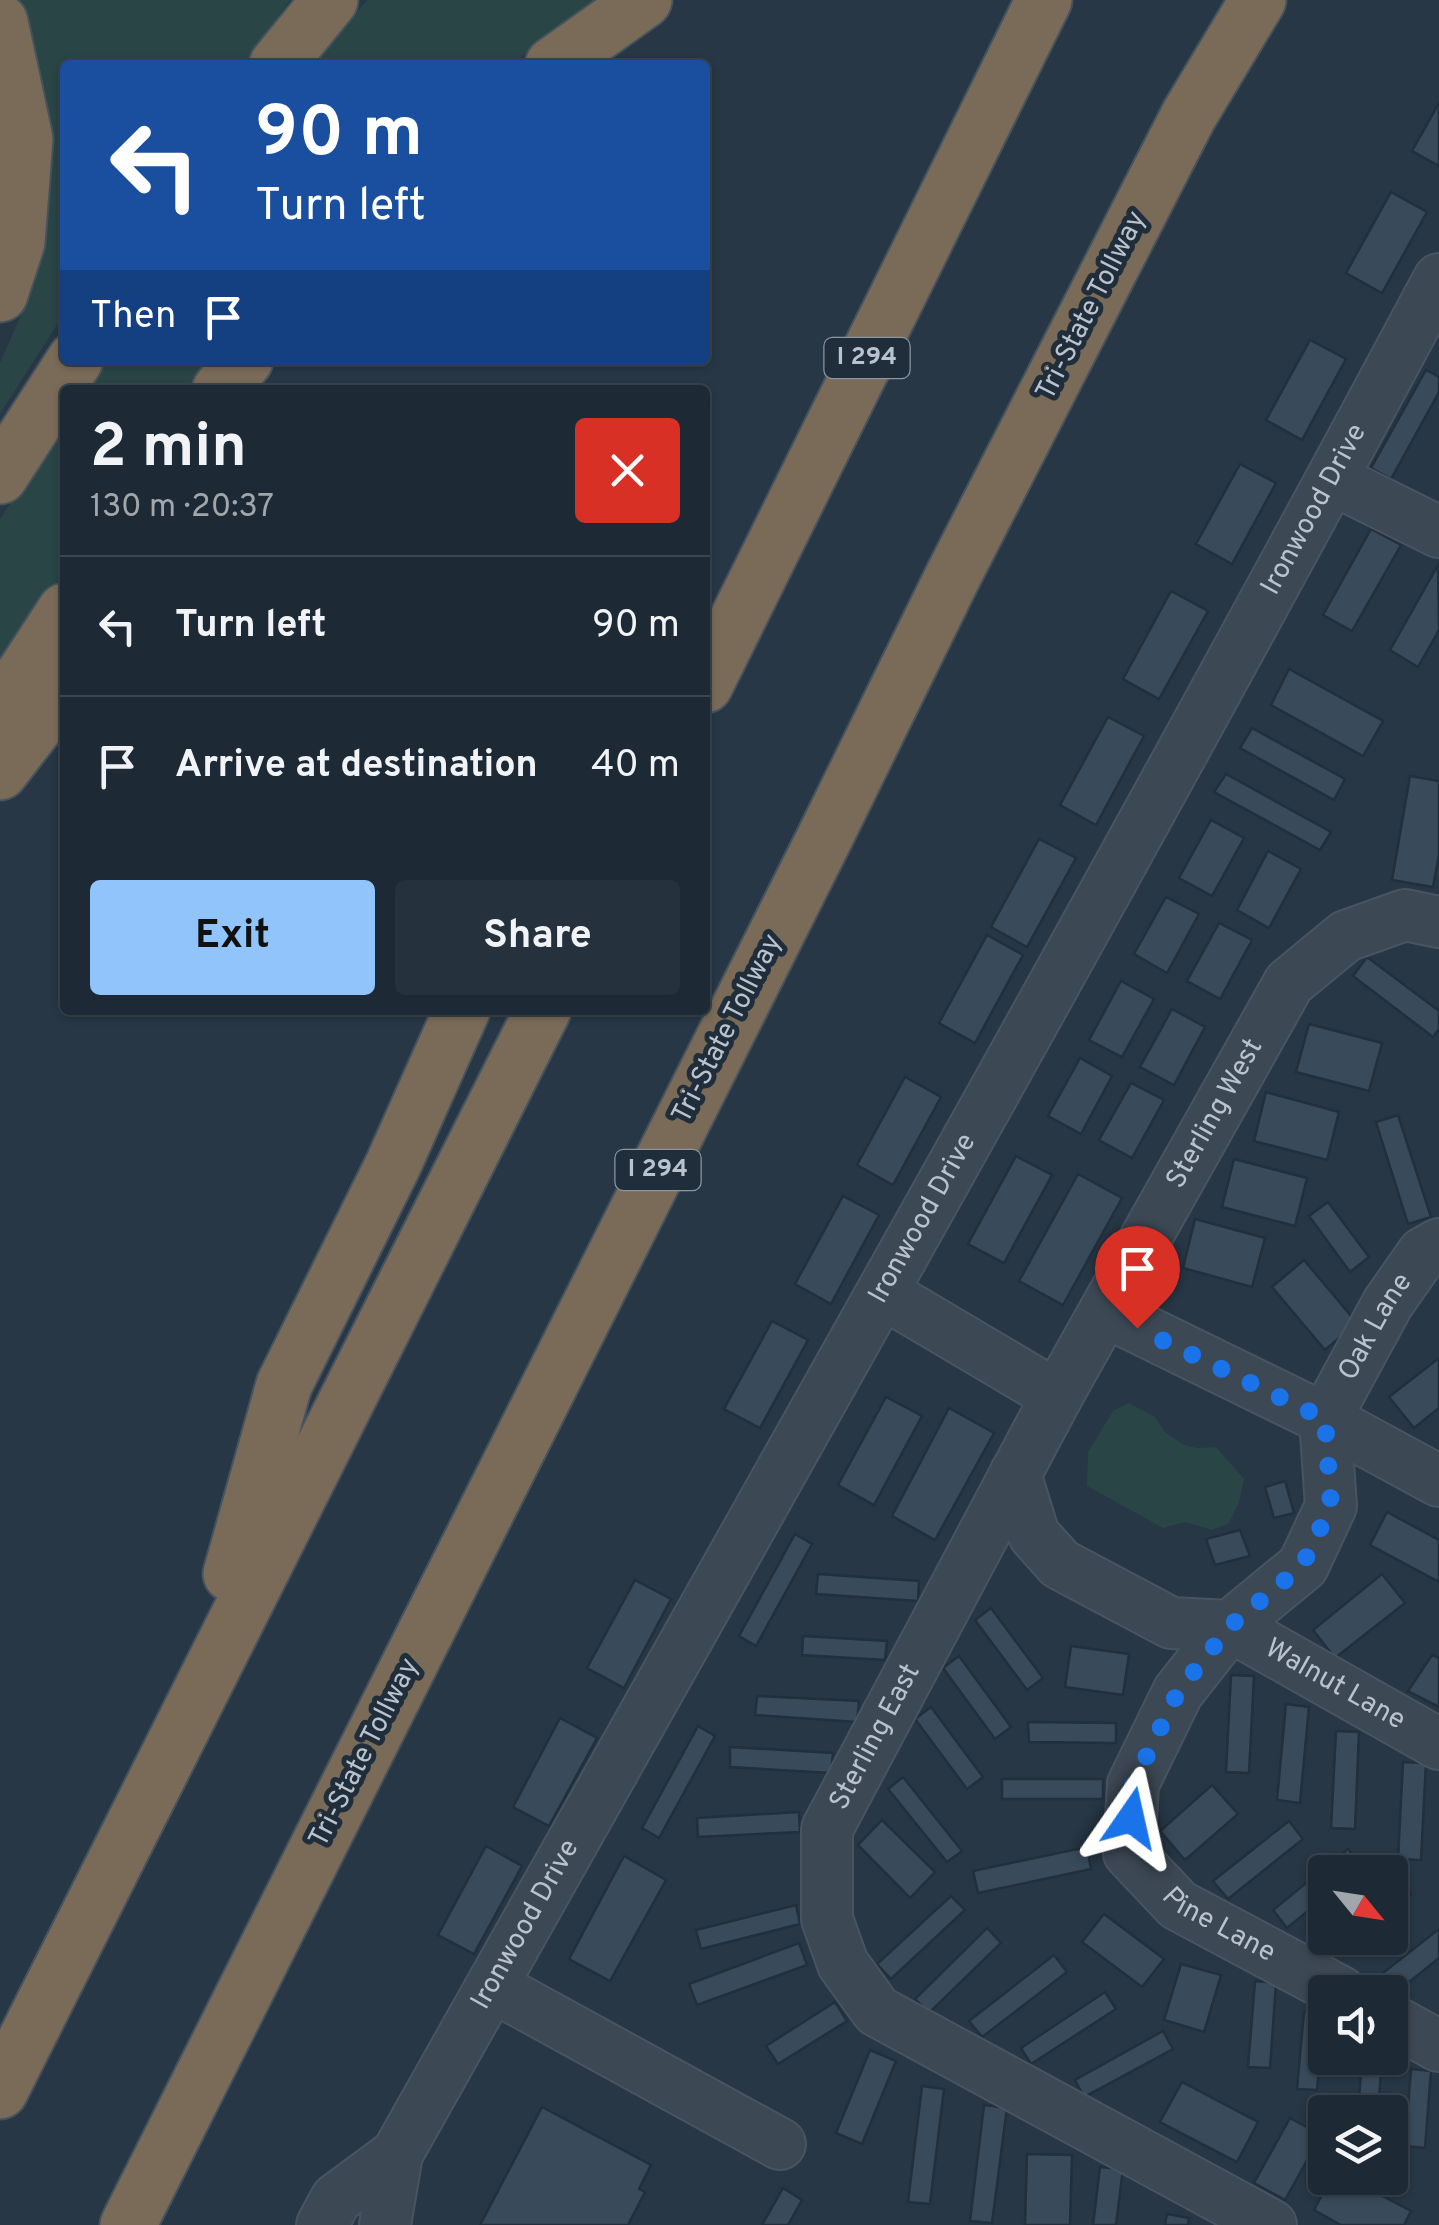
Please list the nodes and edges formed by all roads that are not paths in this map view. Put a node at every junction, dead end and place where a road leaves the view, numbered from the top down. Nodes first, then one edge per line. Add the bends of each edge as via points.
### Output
1 (330, 0) edge
2 (644, 0) edge
3 (1258, 0) edge
4 (1036, 15) edge
5 (0, 22) edge
6 (281, 60) edge
7 (560, 60) edge
8 (1439, 279) edge
9 (0, 294) edge
10 (72, 365) edge
11 (241, 365) edge
12 (224, 385) edge
13 (0, 476) edge
14 (1332, 479) junction
15 (1439, 532) edge
16 (60, 619) edge
17 (710, 675) edge
18 (60, 699) edge
19 (0, 712) edge
20 (0, 772) edge
21 (1439, 922) edge
22 (460, 1015) edge
23 (540, 1015) edge
24 (1439, 1244) edge
25 (883, 1293) junction
26 (1106, 1312) junction
27 (1058, 1396) junction
28 (1325, 1419) junction
29 (1015, 1474) junction
30 (1439, 1481) edge
31 (1230, 1626) junction
32 (199, 1692) junction
33 (1439, 1744) edge
34 (1309, 1975) edge
35 (492, 1986) junction
36 (1408, 2029) edge
37 (1439, 2046) edge
38 (0, 2091) edge
39 (780, 2144) dead end
40 (397, 2154) junction
41 (128, 2225) edge
42 (322, 2225) edge
43 (385, 2225) edge
44 (1271, 2225) edge

1 - 6 highway
2 - 7 highway
3 - 41 highway, Tri-State Tollway / I 294 via 1189,115 953,576
4 - 17 highway, I 294
5 - 9 highway via 24,140 17,242
8 - 14 street, Ironwood Drive
10 - 13 highway
11 - 12 highway
14 - 15 street
14 - 25 street, Ironwood Drive
16 - 19 highway
18 - 20 highway
21 - 26 street, Sterling West via 1405,915 1346,936 1290,983
22 - 32 highway via 284,1385
23 - 32 highway
24 - 28 street, Oak Lane via 1424,1253 1388,1303
25 - 27 street
25 - 35 street, Ironwood Drive
26 - 27 street, Sterling West
26 - 28 street
27 - 29 street, Sterling East
28 - 30 street
28 - 31 street, Pine Lane via 1331,1506 1302,1566
29 - 31 street via 1034,1536 1060,1564 1171,1623
29 - 44 street, Sterling East via 828,1829 827,1919 843,1964 877,2012
31 - 33 street, Walnut Lane
31 - 34 street, Pine Lane via 1178,1692 1133,1784 1128,1852 1178,1905
32 - 38 highway
35 - 39 street
35 - 40 street, Ironwood Drive
36 - 37 street
40 - 42 street, Ironwood Drive via 336,2199
40 - 43 street, Ironwood Drive

